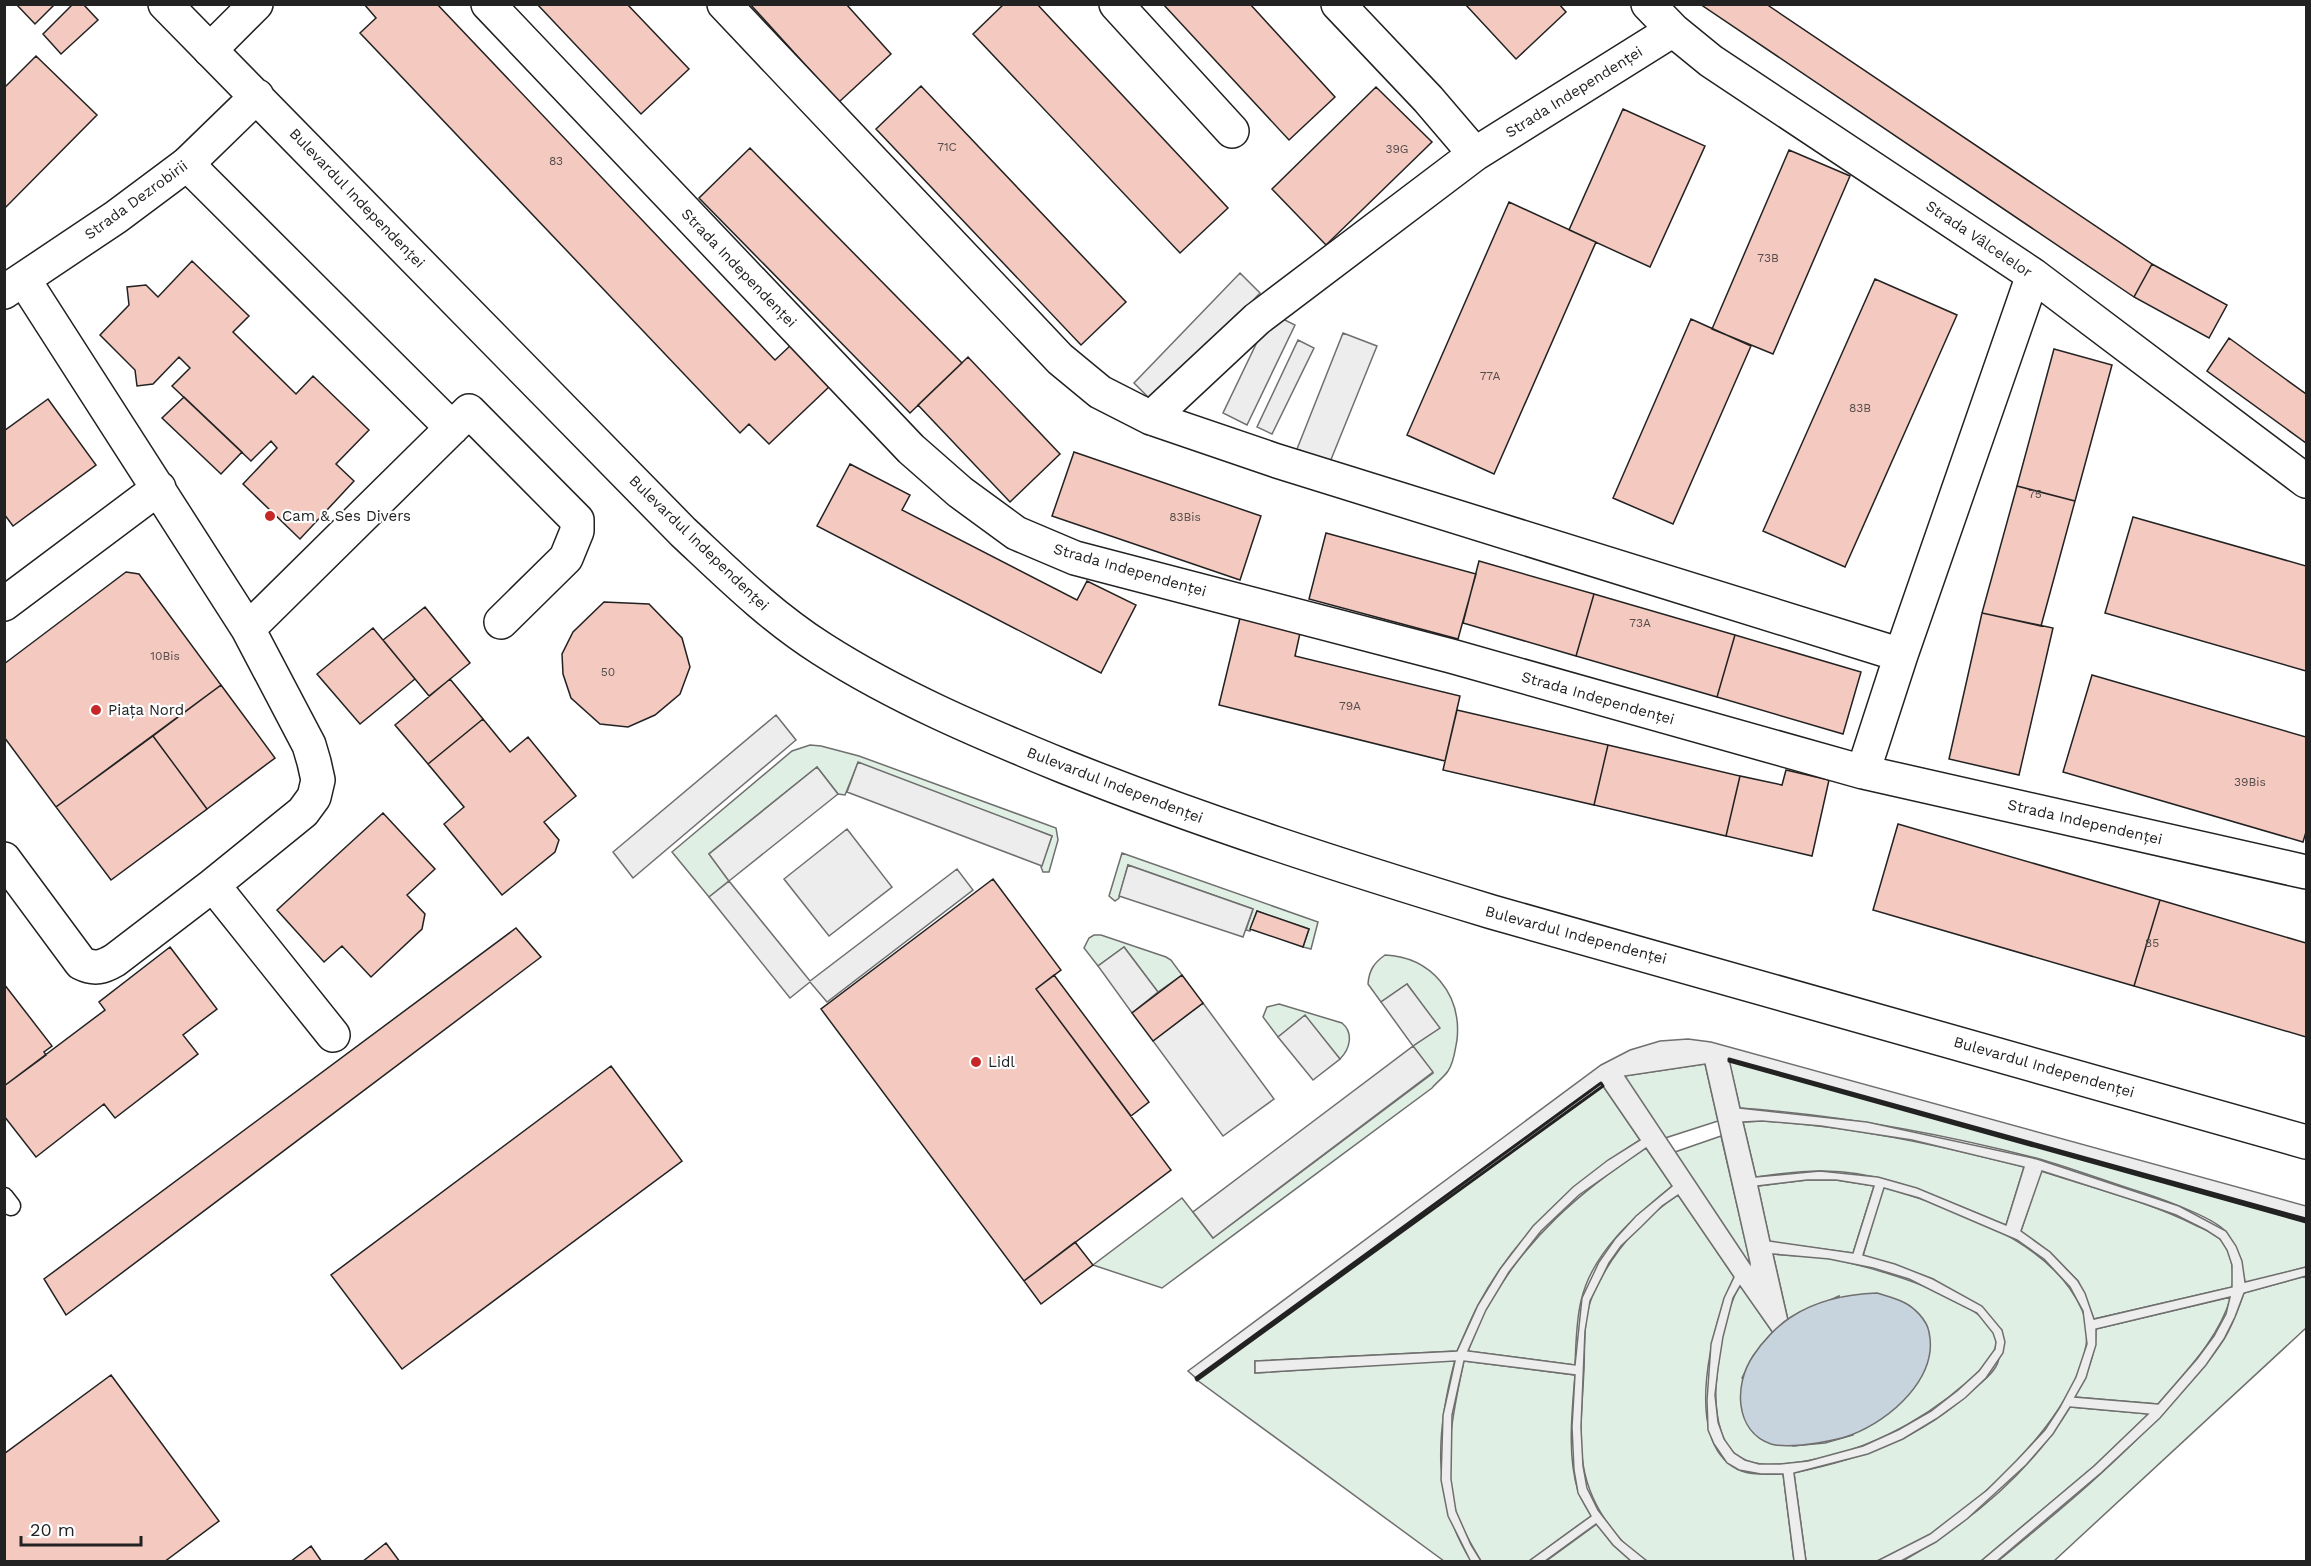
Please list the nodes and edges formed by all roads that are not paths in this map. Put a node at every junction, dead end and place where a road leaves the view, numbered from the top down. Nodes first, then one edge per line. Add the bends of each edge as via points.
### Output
1 (165, 4) edge
2 (256, 4) edge
3 (488, 4) edge
4 (724, 4) edge
5 (1116, 4) edge
6 (1338, 4) edge
7 (1648, 4) edge
8 (1673, 30) junction
9 (210, 50) junction
10 (257, 96) junction
11 (1232, 131) dead end
12 (1475, 154) junction
13 (187, 164) junction
14 (2033, 275) junction
15 (14, 286) edge
16 (1151, 418) junction
17 (452, 428) junction
18 (2307, 481) edge
19 (159, 488) junction
20 (4, 604) edge
21 (501, 622) dead end
22 (248, 629) junction
23 (1901, 655) junction
24 (1863, 772) junction
25 (4, 859) edge
26 (2307, 872) edge
27 (213, 885) junction
28 (333, 1035) dead end
29 (2307, 1142) edge

1 - 9 street, Bulevardul Independenței
2 - 9 street
3 - 24 street, Strada Independenței via 911,449 1016,533 1075,558 1451,656
4 - 16 street via 1060,359 1100,392
5 - 11 street
6 - 12 street
7 - 8 street, Strada Vâlcelelor
8 - 12 street, Strada Independenței
8 - 14 street, Strada Vâlcelelor via 1711,61
9 - 10 street, Bulevardul Independenței
10 - 13 street, Strada Dezrobirii
10 - 29 street, Bulevardul Independenței via 683,532 761,606 821,648 902,695 1113,786 1377,877
12 - 16 street, Strada Independenței via 1257,320
13 - 15 street, Strada Dezrobirii
13 - 17 street
14 - 18 street, Strada Vâlcelelor
14 - 23 street
15 - 19 street
16 - 23 street via 1277,461
17 - 21 street via 469,411 577,520 575,538 566,558
17 - 22 street
19 - 20 street
19 - 22 street
22 - 27 street via 309,745 318,780 314,797 303,812
23 - 24 street
24 - 26 street, Strada Independenței
25 - 27 street via 81,963 90,967 99,968 115,960
27 - 28 street

